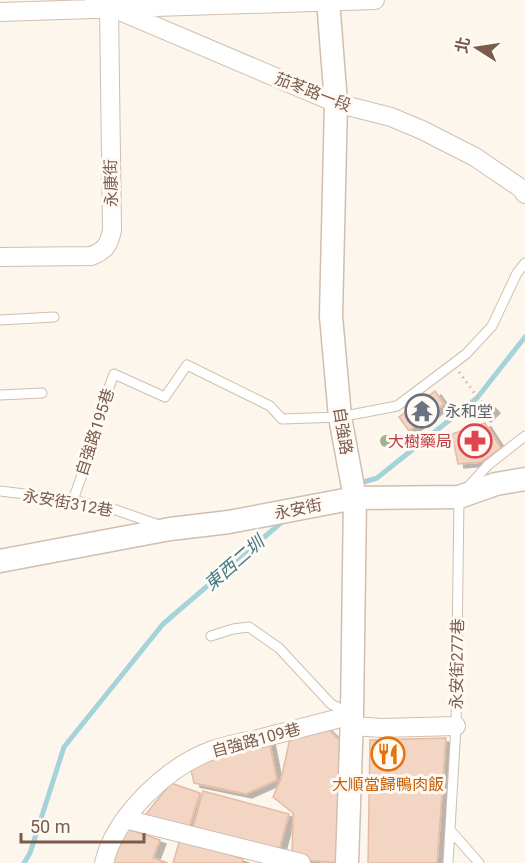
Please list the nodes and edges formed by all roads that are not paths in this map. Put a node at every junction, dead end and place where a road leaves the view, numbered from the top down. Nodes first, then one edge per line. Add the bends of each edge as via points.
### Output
1 (375, 0) edge
2 (328, 1) edge
3 (102, 4) edge
4 (0, 12) edge
5 (336, 103) junction
6 (525, 194) edge
7 (0, 257) edge
8 (525, 263) edge
9 (54, 317) dead end
10 (0, 320) edge
11 (42, 393) dead end
12 (0, 395) edge
13 (340, 417) junction
14 (525, 436) edge
15 (525, 479) edge
16 (0, 491) edge
17 (459, 497) junction
18 (355, 498) junction
19 (73, 500) junction
20 (170, 529) junction
21 (0, 561) edge
22 (211, 636) dead end
23 (352, 720) junction
24 (456, 726) junction
25 (125, 819) junction
26 (451, 831) junction
27 (104, 863) edge
28 (300, 863) edge
29 (347, 863) edge
30 (448, 863) edge
31 (479, 863) edge

1 - 2 street
2 - 3 street
2 - 5 street, 自強路
3 - 4 street
3 - 5 street, 茄苳路一段
3 - 7 street, 永康街 via 110,242 91,256
5 - 6 street, 茄苳路一段 via 391,117 422,130 475,157
5 - 13 street, 自強路 via 331,316
8 - 13 lane via 492,326 466,354 397,406
9 - 10 lane
11 - 12 lane
13 - 18 street, 自強路
13 - 19 lane, 自強路195巷 via 282,420 270,406 187,365 165,397 114,374 87,447 87,460
14 - 17 lane via 488,465
15 - 17 street, 永安街
16 - 19 lane, 永安街312巷
17 - 18 street, 永安街
17 - 24 lane, 永安街277巷
18 - 20 street, 永安街
18 - 23 street, 自強路
19 - 20 lane, 永安街312巷
20 - 21 street, 永安街
22 - 23 lane via 249,627 279,648 331,704
23 - 24 street, 自強路109巷 via 382,728
23 - 25 street, 自強路109巷 via 212,750 153,787
23 - 29 street, 自強路
24 - 26 lane, 永安街277巷
25 - 27 street, 自強路109巷
25 - 28 street
26 - 30 lane, 永安街277巷
26 - 31 lane

